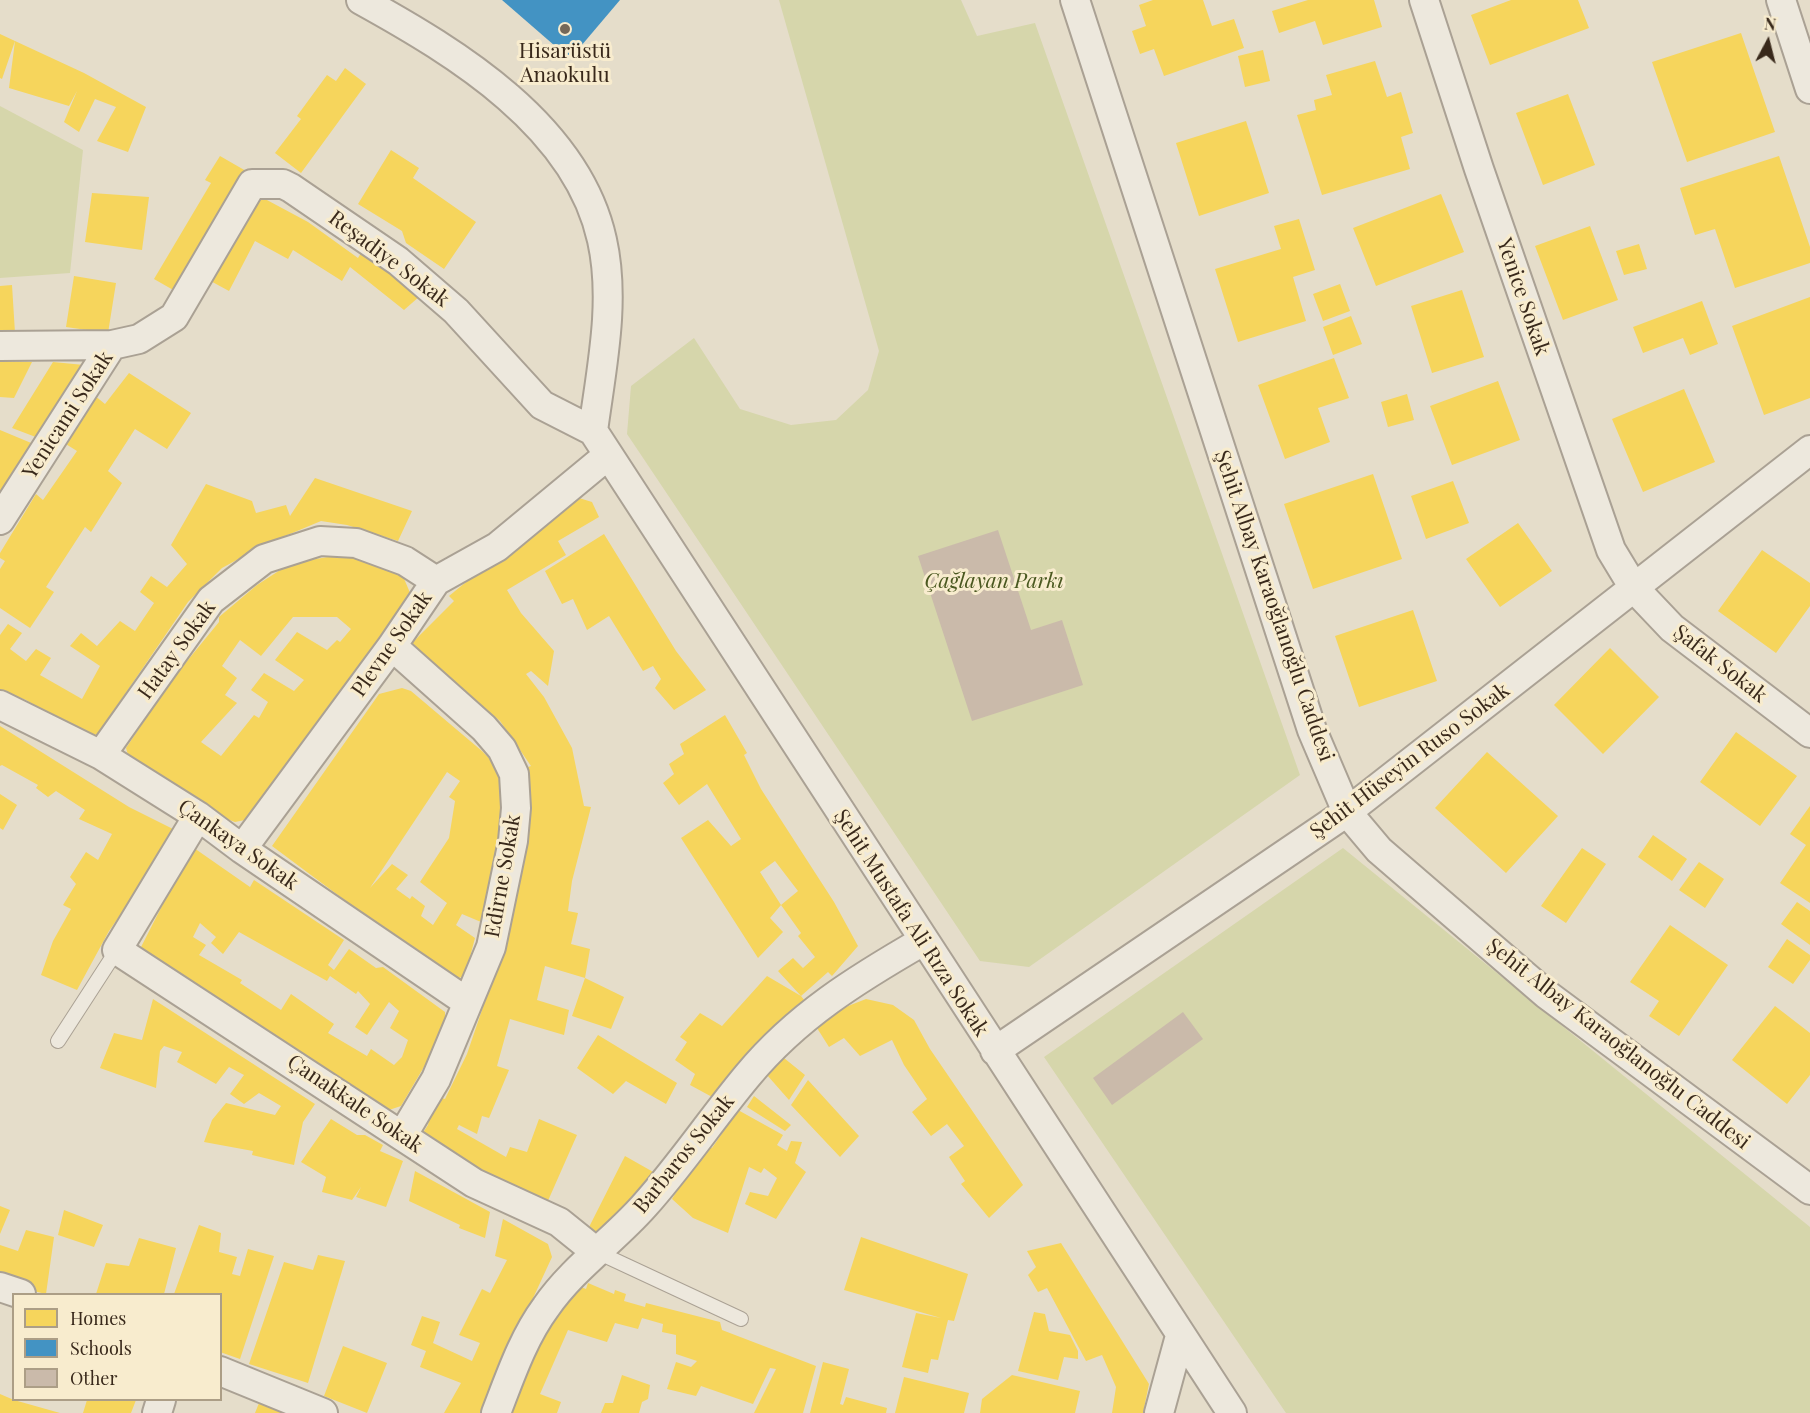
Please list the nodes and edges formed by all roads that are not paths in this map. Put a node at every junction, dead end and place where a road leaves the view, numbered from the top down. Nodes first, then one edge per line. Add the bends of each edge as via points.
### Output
1 (361, 0) edge
2 (1075, 0) edge
3 (1424, 0) edge
4 (1781, 0) edge
5 (1810, 89) edge
6 (252, 184) joint
7 (112, 345) junction
8 (0, 346) edge
9 (594, 431) junction
10 (1810, 450) edge
11 (607, 456) junction
12 (0, 520) edge
13 (436, 581) junction
14 (1634, 588) junction
15 (392, 646) junction
16 (0, 705) edge
17 (1810, 733) edge
18 (101, 755) junction
19 (1347, 812) junction
20 (198, 816) junction
21 (242, 849) junction
22 (923, 941) junction
23 (117, 950) junction
24 (467, 1002) junction
25 (58, 1041) dead end
26 (995, 1051) junction
27 (402, 1136) junction
28 (1810, 1190) edge
29 (595, 1251) junction
30 (0, 1287) edge
31 (18, 1293) edge
32 (741, 1319) dead end
33 (1180, 1336) junction
34 (222, 1372) edge
35 (323, 1413) edge
36 (496, 1413) edge
37 (1159, 1413) edge
38 (1232, 1413) edge

1 - 9 street via 462,60 510,98 562,153 590,197 603,242 607,292
2 - 19 street, Şehit Albay Karaoğlanoğlu Caddesi via 1312,730
3 - 14 street, Yenice Sokak via 1611,550
4 - 5 street
6 - 7 street, Yenicami Sokak via 174,317 139,339
6 - 9 street, Reşadiye Sokak via 284,184 398,261 456,311 542,405
7 - 8 street
7 - 12 street, Yenicami Sokak
9 - 11 street, Şehit Mustafa Ali Rıza Sokak
10 - 14 street, Şehit Hüseyin Ruso Sokak
11 - 13 street, Plevne Sokak via 497,547
11 - 22 street, Şehit Mustafa Ali Rıza Sokak
13 - 15 street, Plevne Sokak
13 - 18 street, Hatay Sokak via 405,561 356,543 320,541 264,559 211,600
14 - 17 street, Şafak Sokak via 1672,628
14 - 19 street, Şehit Hüseyin Ruso Sokak
15 - 21 street, Plevne Sokak
15 - 24 street, Edirne Sokak via 484,728 502,749 514,774 513,841 491,947
16 - 18 street, Çankaya Sokak
18 - 20 street, Çankaya Sokak
19 - 26 street, Şehit Hüseyin Ruso Sokak
19 - 28 street, Şehit Albay Karaoğlanoğlu Caddesi via 1379,850 1546,994
20 - 21 street, Çankaya Sokak
20 - 23 street
21 - 24 street, Çankaya Sokak
22 - 26 street, Şehit Mustafa Ali Rıza Sokak
22 - 29 street, Barbaros Sokak via 848,984 802,1020 749,1073 644,1206
23 - 25 lane
23 - 27 street, Çanakkale Sokak
24 - 27 street, Edirne Sokak via 436,1079
26 - 33 street, Şehit Mustafa Ali Rıza Sokak
27 - 29 street, Çanakkale Sokak via 474,1183 559,1222
29 - 32 lane
29 - 36 street, Barbaros Sokak via 545,1307 520,1352
30 - 31 street
33 - 37 street
33 - 38 street, Şehit Mustafa Ali Rıza Sokak
34 - 35 street

